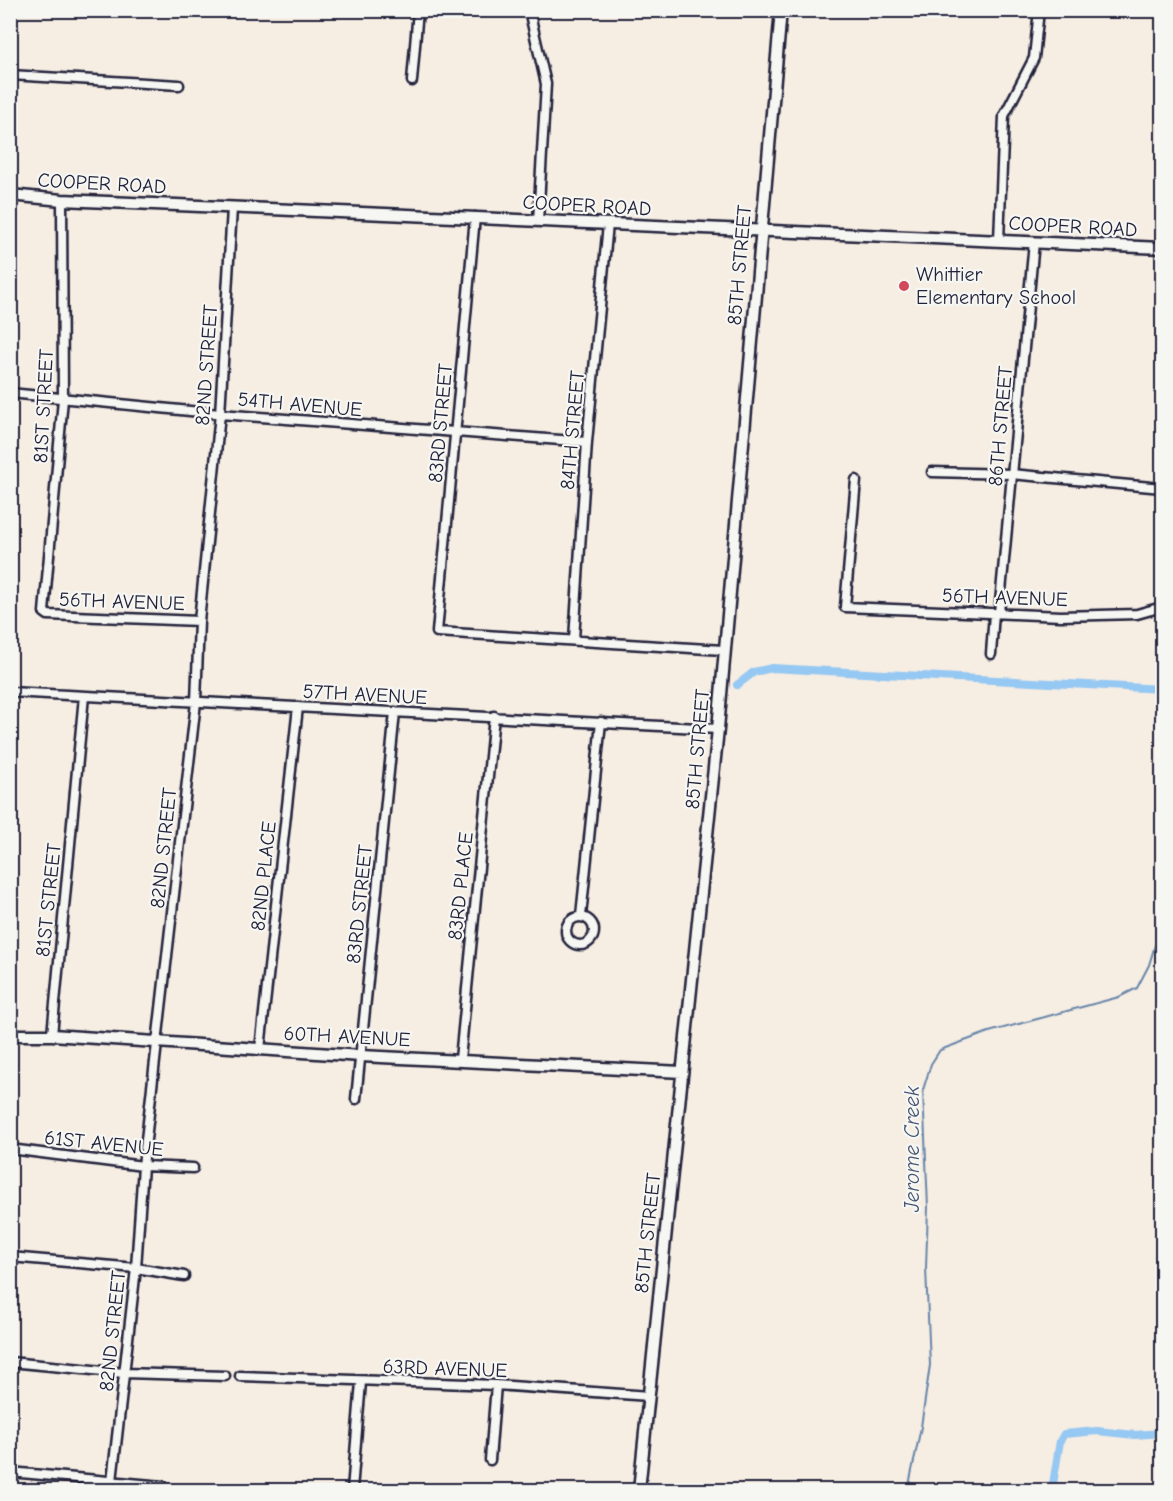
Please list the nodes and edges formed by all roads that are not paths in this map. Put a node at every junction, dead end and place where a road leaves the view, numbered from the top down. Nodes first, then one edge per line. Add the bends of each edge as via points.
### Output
1 (418, 10) edge
2 (529, 10) edge
3 (781, 10) edge
4 (1039, 10) edge
5 (10, 75) edge
6 (412, 81) dead end
7 (179, 85) dead end
8 (10, 195) edge
9 (62, 200) junction
10 (232, 208) junction
11 (475, 217) junction
12 (538, 221) junction
13 (608, 224) junction
14 (760, 231) junction
15 (999, 240) junction
16 (1034, 242) junction
17 (1162, 248) edge
18 (10, 393) edge
19 (63, 399) junction
20 (220, 414) junction
21 (456, 434) junction
22 (586, 442) junction
23 (933, 472) dead end
24 (1011, 474) junction
25 (856, 480) dead end
26 (1162, 488) edge
27 (1162, 607) edge
28 (44, 612) joint
29 (997, 613) junction
30 (199, 621) junction
31 (574, 639) junction
32 (723, 650) junction
33 (991, 654) dead end
34 (10, 692) edge
35 (84, 696) junction
36 (196, 702) junction
37 (298, 707) junction
38 (395, 712) junction
39 (494, 716) junction
40 (601, 722) junction
41 (718, 729) junction
42 (581, 916) dead end
43 (10, 1035) edge
44 (52, 1035) junction
45 (158, 1041) junction
46 (260, 1049) junction
47 (361, 1056) junction
48 (460, 1059) junction
49 (682, 1072) junction
50 (356, 1099) dead end
51 (10, 1149) edge
52 (143, 1166) junction
53 (193, 1168) dead end
54 (10, 1257) edge
55 (136, 1268) junction
56 (184, 1276) dead end
57 (10, 1362) edge
58 (124, 1373) junction
59 (225, 1376) dead end
60 (240, 1376) dead end
61 (361, 1382) junction
62 (496, 1385) junction
63 (649, 1396) junction
64 (490, 1460) dead end
65 (10, 1472) edge
66 (164, 1486) dead end
67 (112, 1487) edge
68 (352, 1491) edge
69 (639, 1491) edge

1 - 6 street
2 - 12 street via 546,84
3 - 14 street, 85TH STREET
4 - 15 street via 1034,58 1004,116
5 - 7 street
8 - 9 street, COOPER ROAD
9 - 10 street, COOPER ROAD
9 - 19 street, 81ST STREET
10 - 11 street, COOPER ROAD
10 - 20 street, 82ND STREET
11 - 12 street, COOPER ROAD
11 - 21 street, 83RD STREET
12 - 13 street, COOPER ROAD
13 - 14 street, COOPER ROAD
13 - 22 street, 84TH STREET
14 - 15 street, COOPER ROAD
14 - 32 street, 85TH STREET
15 - 16 street, COOPER ROAD
16 - 17 street, COOPER ROAD
16 - 24 street, 86TH STREET
18 - 19 street, 54TH AVENUE
19 - 20 street, 54TH AVENUE
19 - 28 street, 81ST STREET
20 - 21 street, 54TH AVENUE
20 - 30 street, 82ND STREET
21 - 22 street, 54TH AVENUE
21 - 31 street, 83RD STREET via 437,632
22 - 31 street, 84TH STREET
23 - 24 street
24 - 26 street
24 - 29 street, 86TH STREET
25 - 29 street, 56TH AVENUE via 845,607
27 - 29 street, 56TH AVENUE via 1137,614
28 - 30 street, 56TH AVENUE
29 - 33 street, 86TH STREET
30 - 36 street, 82ND STREET
31 - 32 street
32 - 41 street, 85TH STREET
34 - 35 street, 57TH AVENUE
35 - 36 street, 57TH AVENUE
35 - 44 street, 81ST STREET
36 - 37 street, 57TH AVENUE
36 - 45 street, 82ND STREET
37 - 38 street, 57TH AVENUE
37 - 46 street, 82ND PLACE
38 - 39 street, 57TH AVENUE
38 - 47 street, 83RD STREET
39 - 40 street, 57TH AVENUE
39 - 48 street, 83RD PLACE
40 - 41 street, 57TH AVENUE
40 - 42 street
41 - 49 street, 85TH STREET
43 - 44 street, 60TH AVENUE
44 - 45 street, 60TH AVENUE
45 - 46 street, 60TH AVENUE
45 - 52 street, 82ND STREET
46 - 47 street, 60TH AVENUE
47 - 48 street, 60TH AVENUE
47 - 50 street, 83RD STREET
48 - 49 street, 60TH AVENUE
49 - 63 street, 85TH STREET
51 - 52 street, 61ST AVENUE
52 - 53 street, 61ST AVENUE
52 - 55 street, 82ND STREET
54 - 55 street
55 - 56 street
55 - 58 street, 82ND STREET
57 - 58 street
58 - 59 street
58 - 67 street, 82ND STREET
60 - 61 street, 63RD AVENUE
61 - 62 street, 63RD AVENUE
61 - 68 street
62 - 63 street, 63RD AVENUE
62 - 64 street
63 - 69 street, 85TH STREET
65 - 67 street
66 - 67 street

